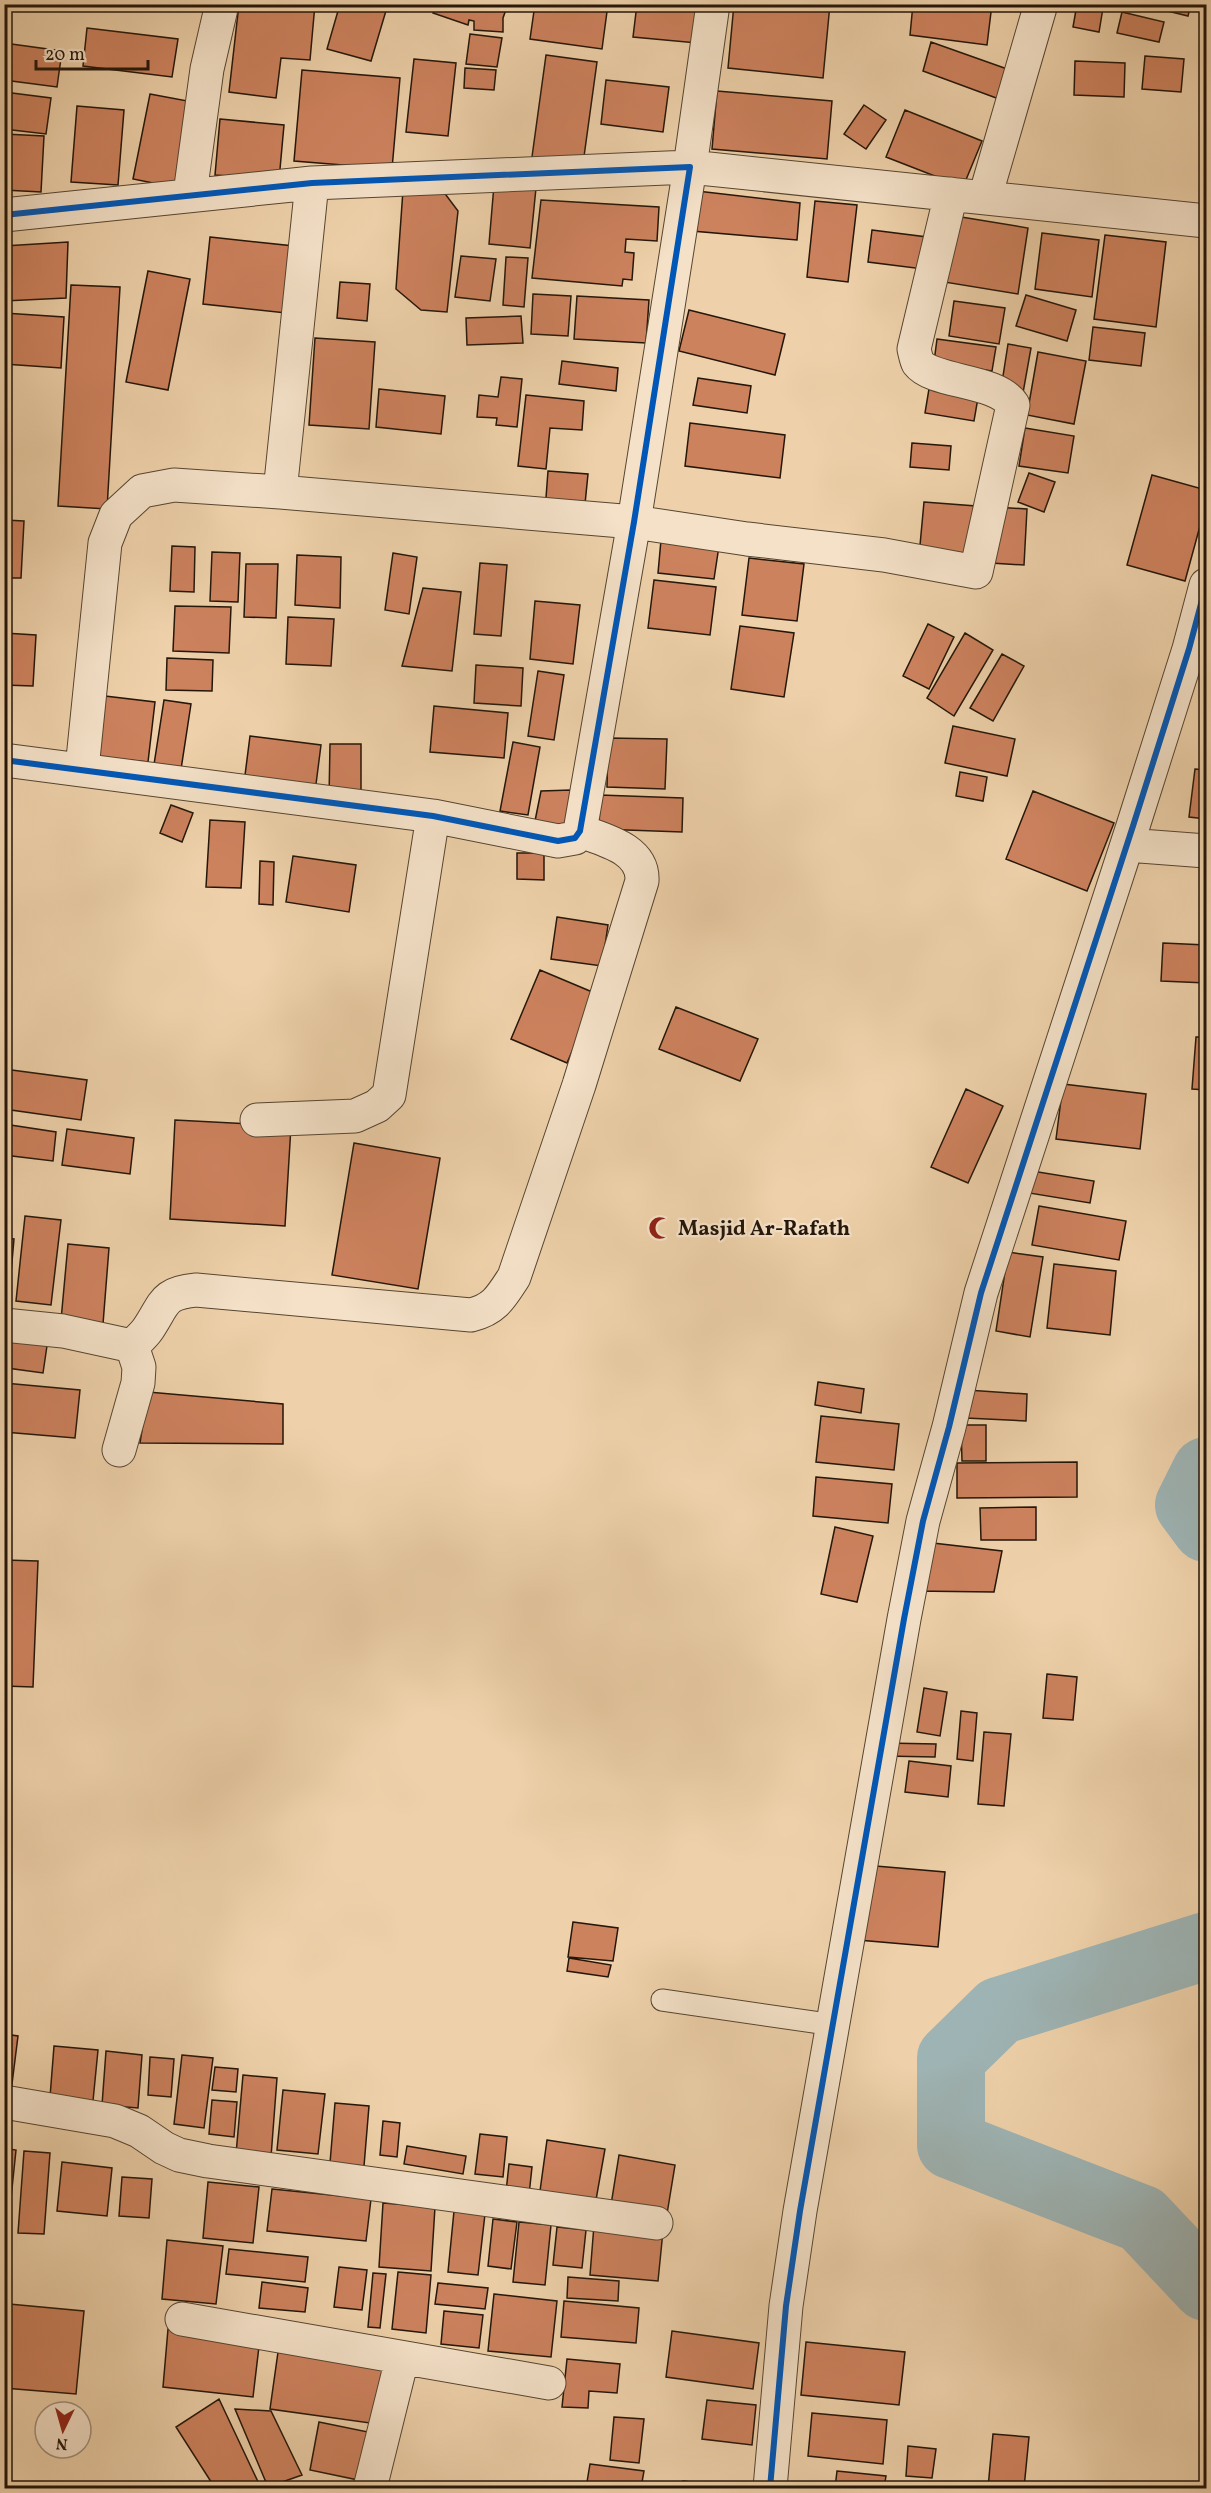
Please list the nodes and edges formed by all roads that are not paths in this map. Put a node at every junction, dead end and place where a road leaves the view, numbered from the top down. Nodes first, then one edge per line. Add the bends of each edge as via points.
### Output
1 (222, 4) edge
2 (712, 4) edge
3 (1041, 4) edge
4 (690, 167) junction
5 (312, 183) junction
6 (190, 194) junction
7 (951, 194) junction
8 (985, 197) junction
9 (4, 215) edge
10 (1206, 222) edge
11 (280, 492) junction
12 (634, 522) junction
13 (1206, 585) edge
14 (4, 760) edge
15 (82, 769) junction
16 (433, 816) junction
17 (580, 831) junction
18 (1127, 845) junction
19 (1206, 851) edge
20 (257, 1120) dead end
21 (4, 1325) edge
22 (132, 1346) junction
23 (119, 1450) dead end
24 (662, 2000) dead end
25 (834, 2025) junction
26 (4, 2102) edge
27 (656, 2223) dead end
28 (182, 2319) dead end
29 (402, 2359) junction
30 (549, 2383) dead end
31 (370, 2488) edge
32 (770, 2488) edge

1 - 6 street via 207,69
2 - 4 street
3 - 8 street
4 - 5 street
4 - 7 street
4 - 12 street
5 - 6 street
5 - 11 street
6 - 9 street
7 - 8 street
7 - 12 street via 914,349 918,362 927,369 991,389 1014,405 976,572 885,555
8 - 10 street
11 - 12 street
11 - 15 street via 174,485 142,491 116,515 105,543
12 - 17 street
13 - 18 street
14 - 15 street
15 - 16 street
16 - 17 street via 558,841 574,838
16 - 20 street via 389,1095 377,1106 355,1116
17 - 22 street via 624,848 643,871 642,881 514,1277 499,1300 485,1312 471,1315 196,1290 178,1292 168,1297 148,1330
18 - 19 street
18 - 25 street via 981,1293 923,1521
21 - 22 street via 63,1331
22 - 23 street via 139,1367 138,1383
24 - 25 lane
25 - 32 street via 786,2306
26 - 27 street via 115,2121 179,2155 208,2161
28 - 29 street
29 - 30 street
29 - 31 street

